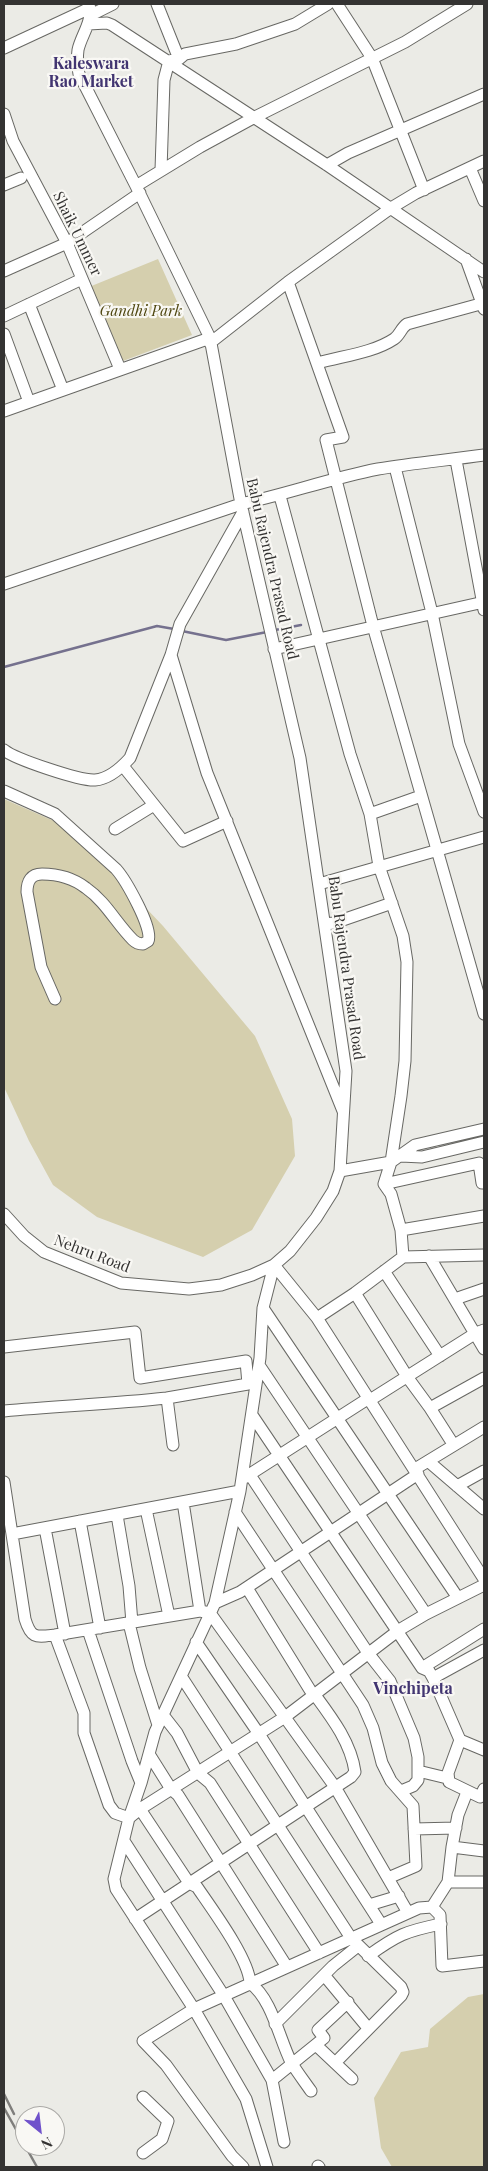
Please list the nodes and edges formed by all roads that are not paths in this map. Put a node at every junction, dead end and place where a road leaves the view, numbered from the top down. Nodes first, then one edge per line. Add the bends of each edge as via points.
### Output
1 (113, 4) edge
2 (157, 4) edge
3 (328, 4) edge
4 (337, 4) edge
5 (467, 4) edge
6 (89, 12) edge
7 (4, 48) edge
8 (372, 58) junction
9 (174, 60) junction
10 (484, 95) edge
11 (4, 114) edge
12 (255, 117) junction
13 (400, 130) junction
14 (484, 161) edge
15 (327, 165) junction
16 (470, 168) junction
17 (161, 170) junction
18 (21, 178) dead end
19 (4, 185) edge
20 (138, 190) junction
21 (424, 190) junction
22 (484, 201) edge
23 (391, 208) junction
24 (67, 243) junction
25 (466, 259) junction
26 (4, 271) edge
27 (484, 272) edge
28 (82, 279) junction
29 (288, 282) junction
30 (29, 304) junction
31 (484, 305) edge
32 (4, 316) edge
33 (4, 334) edge
34 (210, 340) junction
35 (318, 363) junction
36 (120, 369) junction
37 (63, 390) junction
38 (29, 402) junction
39 (4, 411) edge
40 (484, 456) edge
41 (456, 460) junction
42 (395, 467) junction
43 (334, 479) junction
44 (280, 496) junction
45 (242, 508) junction
46 (4, 584) edge
47 (484, 605) edge
48 (432, 613) junction
49 (373, 626) junction
50 (319, 639) junction
51 (274, 649) junction
52 (171, 655) junction
53 (4, 750) edge
54 (123, 766) junction
55 (4, 791) edge
56 (421, 796) junction
57 (154, 805) junction
58 (484, 812) edge
59 (370, 814) junction
60 (227, 821) junction
61 (115, 829) dead end
62 (484, 837) edge
63 (437, 850) junction
64 (379, 866) junction
65 (319, 884) junction
66 (392, 903) junction
67 (325, 924) junction
68 (55, 999) dead end
69 (484, 1014) edge
70 (345, 1115) junction
71 (484, 1129) edge
72 (484, 1142) edge
73 (396, 1159) junction
74 (340, 1171) junction
75 (484, 1183) edge
76 (384, 1184) junction
77 (4, 1214) edge
78 (484, 1216) edge
79 (402, 1230) junction
80 (484, 1255) edge
81 (429, 1256) junction
82 (403, 1257) junction
83 (274, 1265) junction
84 (384, 1271) junction
85 (484, 1289) edge
86 (355, 1293) junction
87 (455, 1299) junction
88 (263, 1308) junction
89 (317, 1318) junction
90 (480, 1332) edge
91 (4, 1347) edge
92 (484, 1349) edge
93 (440, 1356) junction
94 (259, 1365) junction
95 (408, 1378) junction
96 (484, 1378) edge
97 (166, 1398) junction
98 (370, 1399) junction
99 (430, 1408) junction
100 (4, 1411) edge
101 (252, 1415) junction
102 (337, 1419) junction
103 (484, 1426) edge
104 (308, 1438) junction
105 (453, 1444) junction
106 (173, 1445) dead end
107 (280, 1456) junction
108 (428, 1461) junction
109 (484, 1471) edge
110 (416, 1472) junction
111 (246, 1477) junction
112 (4, 1482) edge
113 (457, 1486) junction
114 (240, 1491) junction
115 (387, 1495) junction
116 (183, 1502) junction
117 (146, 1509) junction
118 (484, 1509) edge
119 (236, 1512) junction
120 (359, 1514) junction
121 (117, 1515) junction
122 (80, 1521) junction
123 (45, 1528) junction
124 (332, 1532) junction
125 (12, 1534) junction
126 (302, 1552) junction
127 (275, 1570) junction
128 (484, 1579) edge
129 (484, 1585) edge
130 (247, 1588) junction
131 (458, 1598) junction
132 (208, 1609) junction
133 (426, 1614) junction
134 (169, 1616) junction
135 (130, 1623) junction
136 (100, 1628) junction
137 (484, 1629) edge
138 (88, 1630) junction
139 (397, 1632) junction
140 (60, 1634) junction
141 (196, 1642) junction
142 (484, 1650) edge
143 (368, 1653) junction
144 (422, 1668) junction
145 (181, 1676) junction
146 (342, 1676) junction
147 (433, 1678) junction
148 (313, 1692) junction
149 (285, 1718) junction
150 (160, 1720) junction
151 (259, 1734) junction
152 (460, 1740) junction
153 (484, 1750) edge
154 (230, 1752) junction
155 (149, 1754) junction
156 (418, 1771) junction
157 (198, 1773) junction
158 (447, 1778) junction
159 (141, 1783) junction
160 (335, 1787) junction
161 (171, 1789) junction
162 (484, 1789) edge
163 (401, 1792) junction
164 (467, 1792) junction
165 (306, 1806) junction
166 (140, 1809) junction
167 (129, 1818) junction
168 (278, 1825) junction
169 (456, 1828) junction
170 (414, 1829) junction
171 (124, 1841) junction
172 (249, 1843) junction
173 (452, 1847) junction
174 (484, 1851) edge
175 (220, 1863) junction
176 (388, 1878) junction
177 (448, 1882) junction
178 (484, 1882) edge
179 (189, 1883) junction
180 (399, 1896) junction
181 (163, 1901) junction
182 (369, 1905) junction
183 (432, 1908) junction
184 (407, 1912) junction
185 (135, 1919) junction
186 (381, 1924) junction
187 (441, 1924) junction
188 (354, 1942) junction
189 (319, 1953) junction
190 (368, 1956) junction
191 (484, 1961) edge
192 (287, 1967) junction
193 (324, 1975) junction
194 (250, 1983) junction
195 (224, 1996) junction
196 (348, 2002) junction
197 (194, 2010) junction
198 (275, 2024) junction
199 (368, 2028) junction
200 (317, 2046) junction
201 (292, 2062) junction
202 (335, 2063) junction
203 (352, 2079) dead end
204 (272, 2080) junction
205 (311, 2091) dead end
206 (143, 2097) dead end
207 (284, 2142) dead end
208 (143, 2153) dead end
209 (243, 2167) edge
210 (267, 2167) edge

1 - 6 street
2 - 9 street
3 - 9 street via 295,24 236,44 185,54
4 - 8 street
5 - 8 street
6 - 7 street
6 - 9 street
6 - 20 street, Babu Rajendra Prasad Road via 78,49 79,74
8 - 12 street
8 - 13 street
9 - 12 street
9 - 17 street via 164,80
10 - 13 street
11 - 24 street, Shaik Ummer via 13,141
12 - 15 street
12 - 17 street
13 - 15 street
13 - 21 street
14 - 16 street
15 - 23 street
16 - 21 street
16 - 22 street
17 - 20 street
18 - 19 street
20 - 24 street
20 - 34 street, Babu Rajendra Prasad Road
21 - 23 street
23 - 25 street
23 - 29 street
24 - 26 street
24 - 28 street, Shaik Ummer
25 - 27 street
25 - 31 street
28 - 30 street
28 - 36 street, Shaik Ummer
29 - 34 street
29 - 35 street
30 - 32 street
30 - 37 street
31 - 35 street via 407,324 395,338 377,346
33 - 38 street
34 - 36 street
34 - 45 street, Babu Rajendra Prasad Road
35 - 43 street via 343,437 326,440
36 - 37 street
37 - 38 street
38 - 39 street
40 - 41 street
41 - 42 street
41 - 47 street
42 - 43 street
42 - 48 street
43 - 44 street
43 - 49 street
44 - 45 street
44 - 50 street
45 - 46 street
45 - 51 street, Babu Rajendra Prasad Road
45 - 52 street via 180,624
47 - 48 street
48 - 49 street
48 - 58 street via 459,744
49 - 50 street
49 - 56 street
50 - 51 street
50 - 59 street
51 - 65 street, Babu Rajendra Prasad Road via 300,758
52 - 54 street via 130,758
52 - 60 street via 207,773
53 - 54 street via 46,768 95,780
54 - 57 street
55 - 68 street via 55,814 116,869 134,896 150,934 143,944 134,942 103,902 75,881 59,875 40,874 31,878 27,892 38,957
56 - 59 street
56 - 63 street
57 - 60 street via 183,841
57 - 61 street
59 - 64 street
60 - 70 street
62 - 63 street
63 - 64 street
63 - 69 street
64 - 65 street
64 - 66 street
65 - 67 street, Babu Rajendra Prasad Road
66 - 67 street
66 - 73 street via 407,962 405,1061
67 - 70 street, Babu Rajendra Prasad Road via 346,1071
70 - 74 street, Babu Rajendra Prasad Road
71 - 73 street via 422,1143
72 - 73 street via 422,1157
73 - 74 street
73 - 76 street
74 - 83 street, Nehru Road via 333,1192 316,1218 290,1251
75 - 76 street via 479,1163
76 - 79 street via 391,1194
77 - 83 street, Nehru Road via 44,1252 120,1284 189,1289 221,1285
78 - 79 street
79 - 82 street
80 - 81 street
81 - 82 street
81 - 87 street
82 - 84 street
83 - 88 street
83 - 89 street
84 - 86 street
84 - 93 street
85 - 87 street
86 - 89 street
86 - 95 street
87 - 90 street
88 - 94 street
88 - 102 street
89 - 98 street
90 - 92 street
90 - 93 street
91 - 97 street via 135,1332 140,1378 246,1361 248,1384
93 - 95 street
94 - 101 street
94 - 104 street
95 - 98 street
95 - 99 street
96 - 99 street
97 - 100 street
97 - 106 street
98 - 102 street
98 - 110 street
99 - 105 street
101 - 107 street
101 - 111 street
102 - 104 street
102 - 115 street
103 - 105 street
104 - 107 street
104 - 120 street
105 - 108 street
107 - 111 street
107 - 124 street
108 - 110 street
108 - 113 street
109 - 113 street
110 - 115 street
110 - 128 street
111 - 114 street
111 - 126 street
112 - 125 street
113 - 118 street
114 - 116 street
114 - 119 street
115 - 120 street
115 - 131 street
116 - 117 street
116 - 132 street
117 - 121 street
117 - 134 street
119 - 127 street
119 - 132 street
120 - 124 street
120 - 133 street
121 - 122 street
121 - 135 street via 129,1586
122 - 123 street
122 - 136 street
123 - 125 street
123 - 140 street
124 - 126 street
124 - 139 street
125 - 140 street via 29,1629 36,1636
126 - 127 street
126 - 143 street
127 - 130 street
127 - 146 street
129 - 131 street
130 - 132 street
130 - 148 street
131 - 133 street
132 - 134 street
132 - 141 street
132 - 149 street
133 - 139 street
134 - 135 street
135 - 136 street
135 - 150 street via 140,1668
136 - 138 street
137 - 144 street
138 - 140 street
138 - 159 street
139 - 143 street
139 - 144 street
140 - 167 street via 84,1713 84,1732 109,1806
141 - 145 street
141 - 151 street
142 - 147 street
143 - 146 street
143 - 156 street via 390,1681 411,1730
144 - 147 street
145 - 150 street
145 - 154 street
146 - 148 street
146 - 163 street via 363,1705 382,1763
147 - 152 street
148 - 149 street
148 - 160 street via 339,1728 354,1764 355,1772 351,1777
149 - 151 street
149 - 160 street
150 - 155 street
150 - 157 street via 177,1733
151 - 154 street
151 - 165 street
152 - 153 street
152 - 158 street
154 - 157 street
154 - 168 street
155 - 159 street
155 - 161 street
156 - 158 street
156 - 163 street via 418,1780
157 - 161 street
157 - 172 street via 210,1783
158 - 164 street
159 - 167 street
160 - 165 street
160 - 176 street
161 - 166 street
161 - 175 street via 178,1795
162 - 164 street via 480,1797
163 - 170 street via 413,1806
164 - 169 street
165 - 168 street
165 - 182 street
166 - 167 street
166 - 179 street
167 - 171 street
168 - 172 street
168 - 188 street
169 - 170 street
169 - 173 street
170 - 176 street via 416,1866
171 - 181 street
171 - 185 street via 114,1884
172 - 175 street
172 - 189 street
173 - 174 street
173 - 177 street
175 - 179 street
175 - 192 street
176 - 180 street
177 - 178 street
177 - 183 street
179 - 181 street
179 - 194 street via 197,1887 229,1936 250,1973
180 - 182 street
180 - 184 street
181 - 185 street
181 - 195 street
182 - 186 street
183 - 184 street
183 - 187 street via 440,1914
184 - 186 street
185 - 197 street
186 - 188 street
187 - 190 street via 396,1936
187 - 191 street via 442,1966
188 - 189 street
188 - 190 street
188 - 193 street
189 - 192 street
190 - 199 street via 403,1992
192 - 194 street
193 - 196 street
193 - 198 street
194 - 195 street
194 - 198 street via 258,1989
195 - 197 street
195 - 204 street
196 - 199 street
196 - 200 street via 318,2030 324,2038
197 - 209 street via 142,2041 166,2065
197 - 210 street via 246,2099
198 - 201 street
199 - 202 street
200 - 201 street
200 - 202 street
201 - 204 street
201 - 205 street
202 - 203 street
204 - 207 street
206 - 208 street via 168,2121 162,2139

